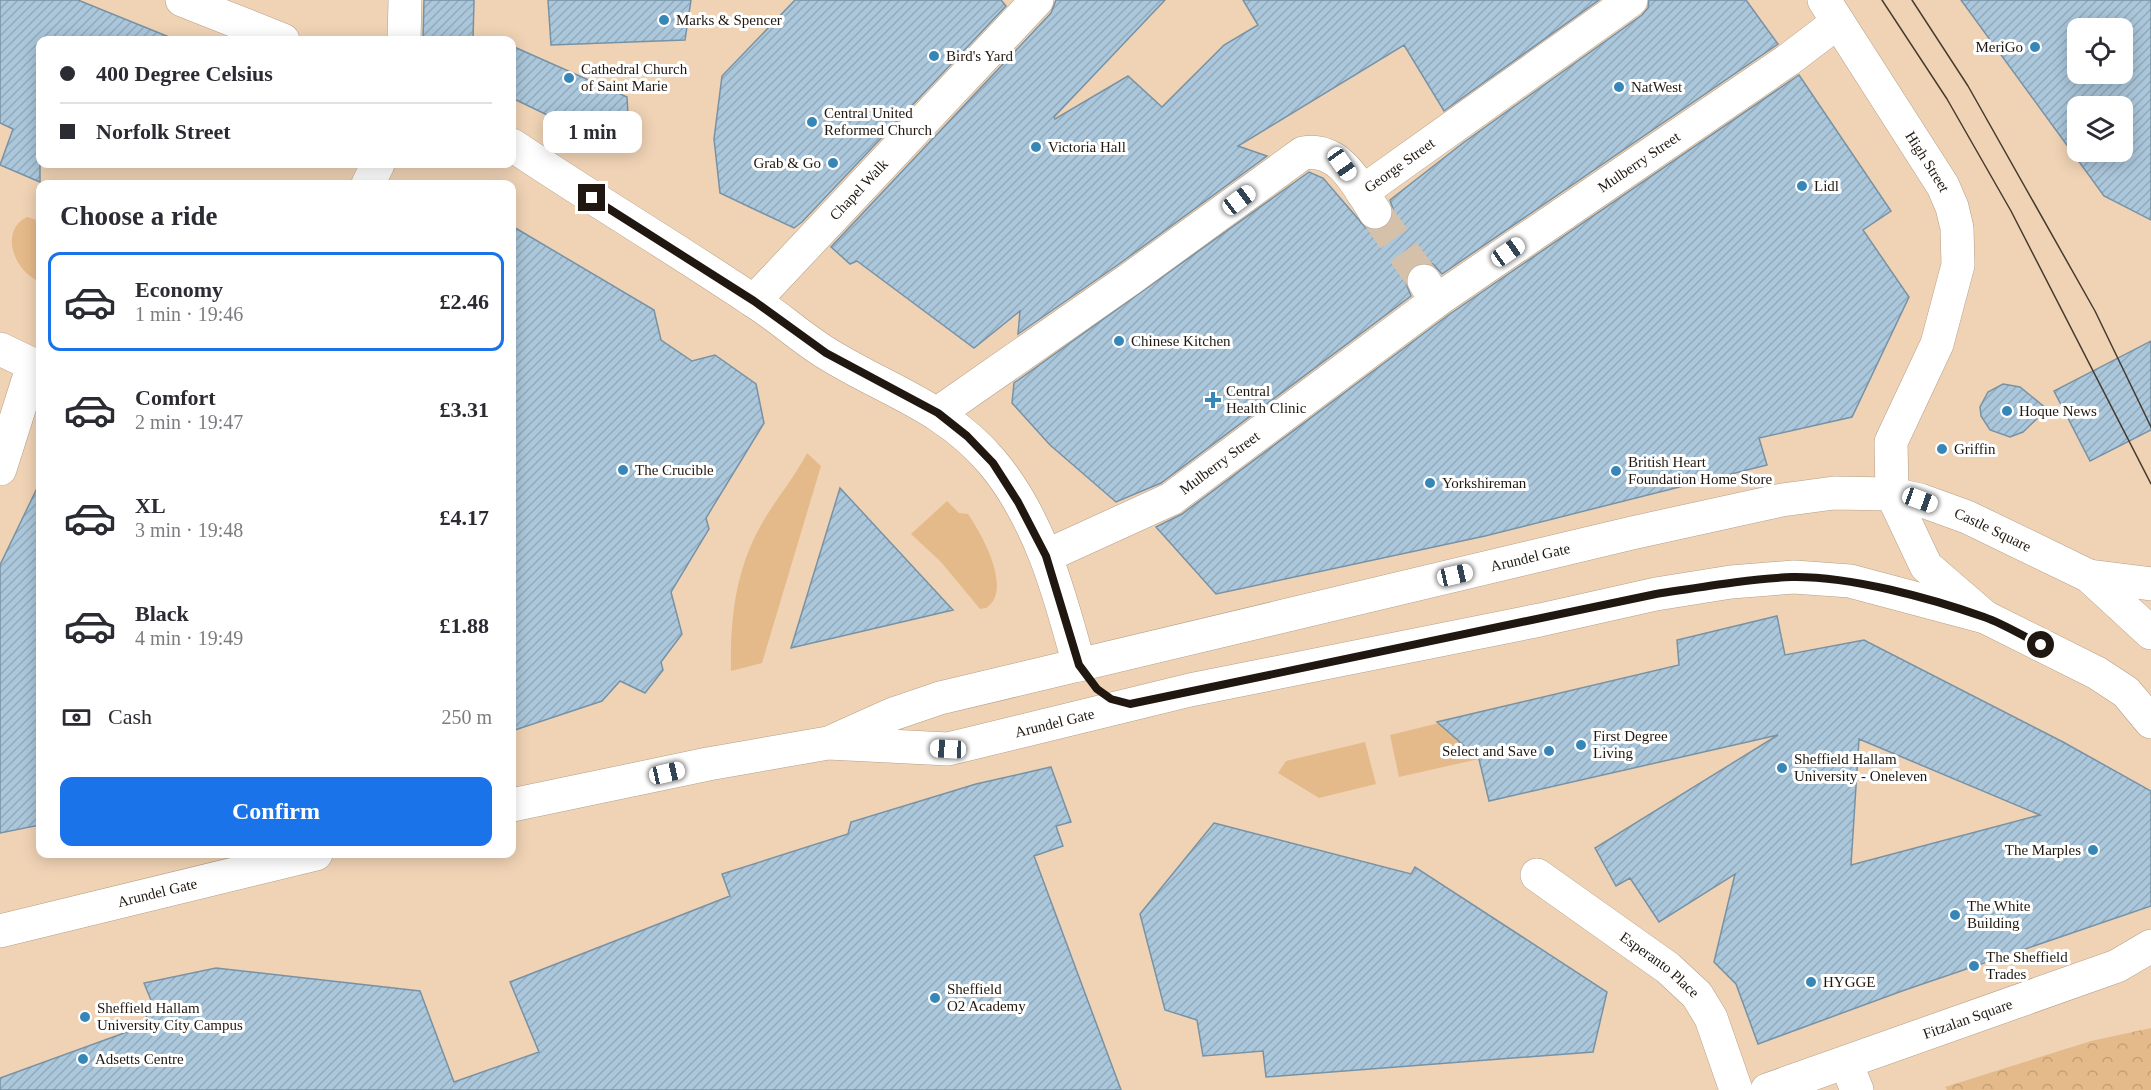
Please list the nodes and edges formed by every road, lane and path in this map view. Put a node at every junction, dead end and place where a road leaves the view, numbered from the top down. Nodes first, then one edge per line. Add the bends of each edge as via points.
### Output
1 (182, 0) edge
2 (405, 0) edge
3 (1037, 0) edge
4 (1631, 0) edge
5 (1831, 11) edge
6 (273, 36) edge
7 (404, 36) edge
8 (516, 148) edge
9 (754, 301) junction
10 (0, 349) edge
11 (36, 367) edge
12 (36, 370) edge
13 (938, 413) junction
14 (0, 469) edge
15 (1892, 494) junction
16 (1046, 556) junction
17 (2089, 576) junction
18 (2151, 584) edge
19 (1986, 617) junction
20 (2151, 633) edge
21 (1079, 665) junction
22 (1130, 704) junction
23 (2151, 722) edge
24 (828, 743) junction
25 (516, 805) edge
26 (300, 858) edge
27 (1537, 875) dead end
28 (0, 931) edge
29 (2151, 946) edge
30 (2117, 966) junction
31 (2151, 972) edge
32 (1852, 1077) edge
33 (1736, 1090) edge
34 (1767, 1090) edge

1 - 6 street
2 - 7 street
3 - 9 street, Chapel Walk
4 - 13 street, George Street via 1368,202 1336,158 1320,152 1303,153
5 - 15 street, High Street via 1943,186 1960,246 1937,344 1891,442
5 - 16 street, Mulberry Street via 1788,60 1563,214 1430,291 1171,499
8 - 9 street
9 - 13 street via 826,353
10 - 11 street
12 - 14 street
13 - 16 street via 993,463
15 - 17 street, Castle Square via 1967,517
15 - 19 street via 1926,566
15 - 21 street, Arundel Gate via 1834,493 1782,500
16 - 21 street
17 - 18 street, Castle Square
17 - 20 street, Castle Square
19 - 22 street, Arundel Gate via 1850,581 1794,577 1731,582 1656,594
19 - 23 street via 2097,673 2126,692
21 - 22 street via 1097,689 1111,699
21 - 24 street, Arundel Gate via 940,698
22 - 24 street, Arundel Gate via 948,749
24 - 25 street, Arundel Gate
26 - 28 street, Arundel Gate
27 - 33 street, Esperanto Place via 1651,955 1697,995 1711,1018
29 - 30 street, Fitzalan Square
30 - 31 street, Fitzalan Square
30 - 32 street, Fitzalan Square
32 - 34 street, Fitzalan Square

